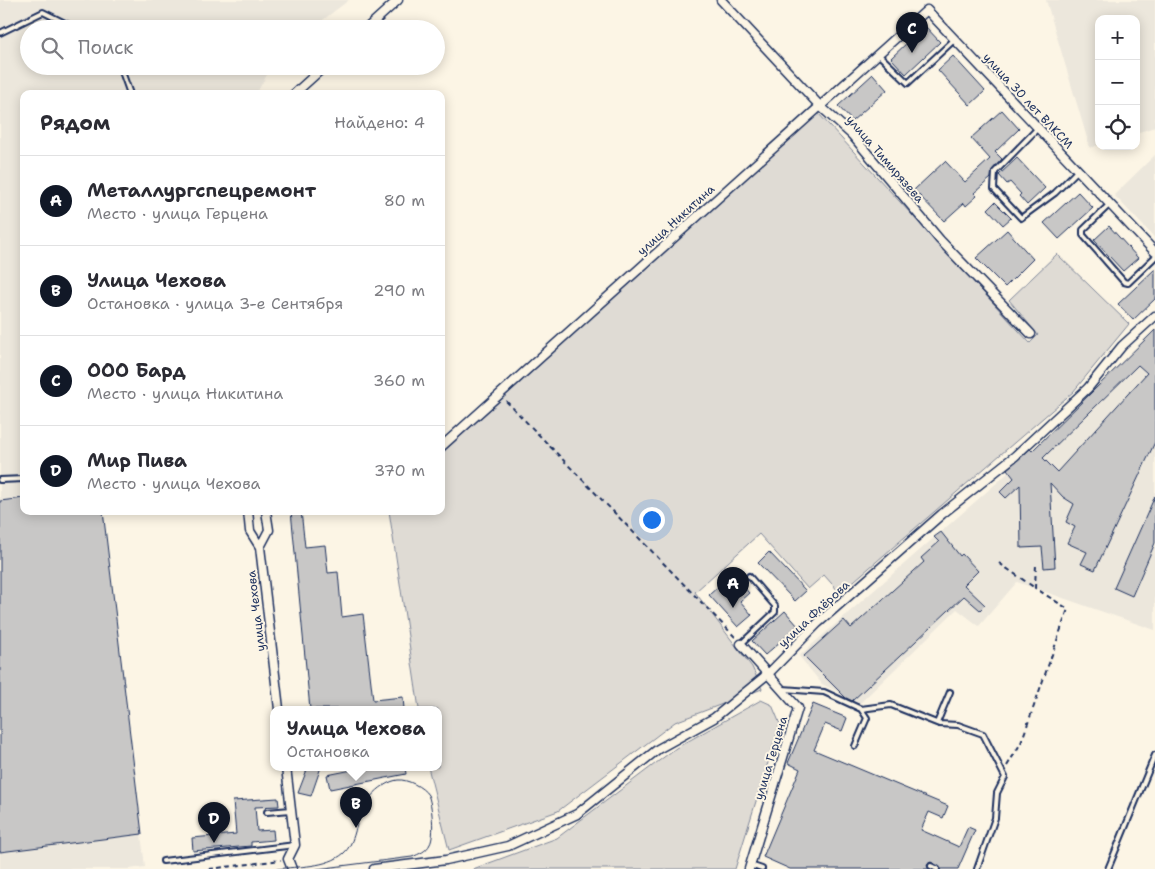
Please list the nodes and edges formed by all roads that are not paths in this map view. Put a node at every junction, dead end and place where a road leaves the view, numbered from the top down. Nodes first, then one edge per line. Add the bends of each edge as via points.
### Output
1 (398, 0) edge
2 (721, 0) edge
3 (927, 10) joint
4 (27, 20) edge
5 (59, 20) edge
6 (376, 20) edge
7 (20, 23) edge
8 (0, 33) edge
9 (954, 40) junction
10 (878, 53) junction
11 (123, 75) edge
12 (315, 75) edge
13 (129, 90) edge
14 (298, 90) edge
15 (819, 105) junction
16 (1038, 128) junction
17 (1078, 170) junction
18 (1110, 204) junction
19 (1155, 252) edge
20 (1155, 257) edge
21 (1155, 316) edge
22 (1031, 334) dead end
23 (445, 444) edge
24 (20, 479) edge
25 (0, 480) edge
26 (248, 515) edge
27 (267, 515) edge
28 (260, 547) junction
29 (749, 576) dead end
30 (741, 644) joint
31 (769, 673) junction
32 (783, 689) junction
33 (950, 692) dead end
34 (279, 706) edge
35 (861, 709) junction
36 (937, 723) junction
37 (855, 746) dead end
38 (1155, 755) edge
39 (286, 771) edge
40 (291, 810) junction
41 (267, 812) dead end
42 (295, 845) junction
43 (163, 861) dead end
44 (931, 866) dead end
45 (750, 867) edge
46 (292, 869) edge
47 (379, 869) edge
48 (762, 869) edge
49 (938, 869) edge
50 (977, 869) edge
51 (1108, 869) edge

1 - 6 street
2 - 15 street, улица Тимирязева
3 - 9 street, улица 30 лет ВЛКСМ
3 - 10 street, улица Никитина
4 - 5 lane via 43,12
7 - 8 lane
9 - 10 lane via 908,83
9 - 16 street, улица 30 лет ВЛКСМ
10 - 15 street, улица Никитина
11 - 13 lane
12 - 14 street
15 - 22 street, улица Тимирязева via 852,135 940,240
15 - 23 street, улица Никитина
16 - 17 street, улица 30 лет ВЛКСМ
16 - 17 lane via 995,172 994,189 1021,218 1055,193
17 - 18 street, улица 30 лет ВЛКСМ
18 - 19 street, улица 30 лет ВЛКСМ
18 - 20 lane via 1083,230 1083,235 1124,282 1128,282
21 - 31 street, улица Флёрова via 1122,346 1088,388 1022,450 942,514 818,623
24 - 25 lane
26 - 28 street via 250,531
27 - 28 street, улица Чехова via 269,530
28 - 34 street, улица Чехова
29 - 30 lane via 775,606 775,612
30 - 31 street, улица Герцена
31 - 32 street, улица Герцена
31 - 47 street, улица Флёрова via 714,718 658,749 577,814 508,846 446,860
32 - 35 lane via 824,692
32 - 45 street, улица Герцена via 798,708
33 - 36 lane
35 - 36 lane via 890,705
35 - 37 lane via 867,718
36 - 50 lane via 958,725 983,734 1003,772 995,818
38 - 51 lane
39 - 40 street
40 - 41 lane
40 - 42 street
42 - 43 lane
42 - 46 street via 288,859
44 - 49 lane
45 - 48 lane

